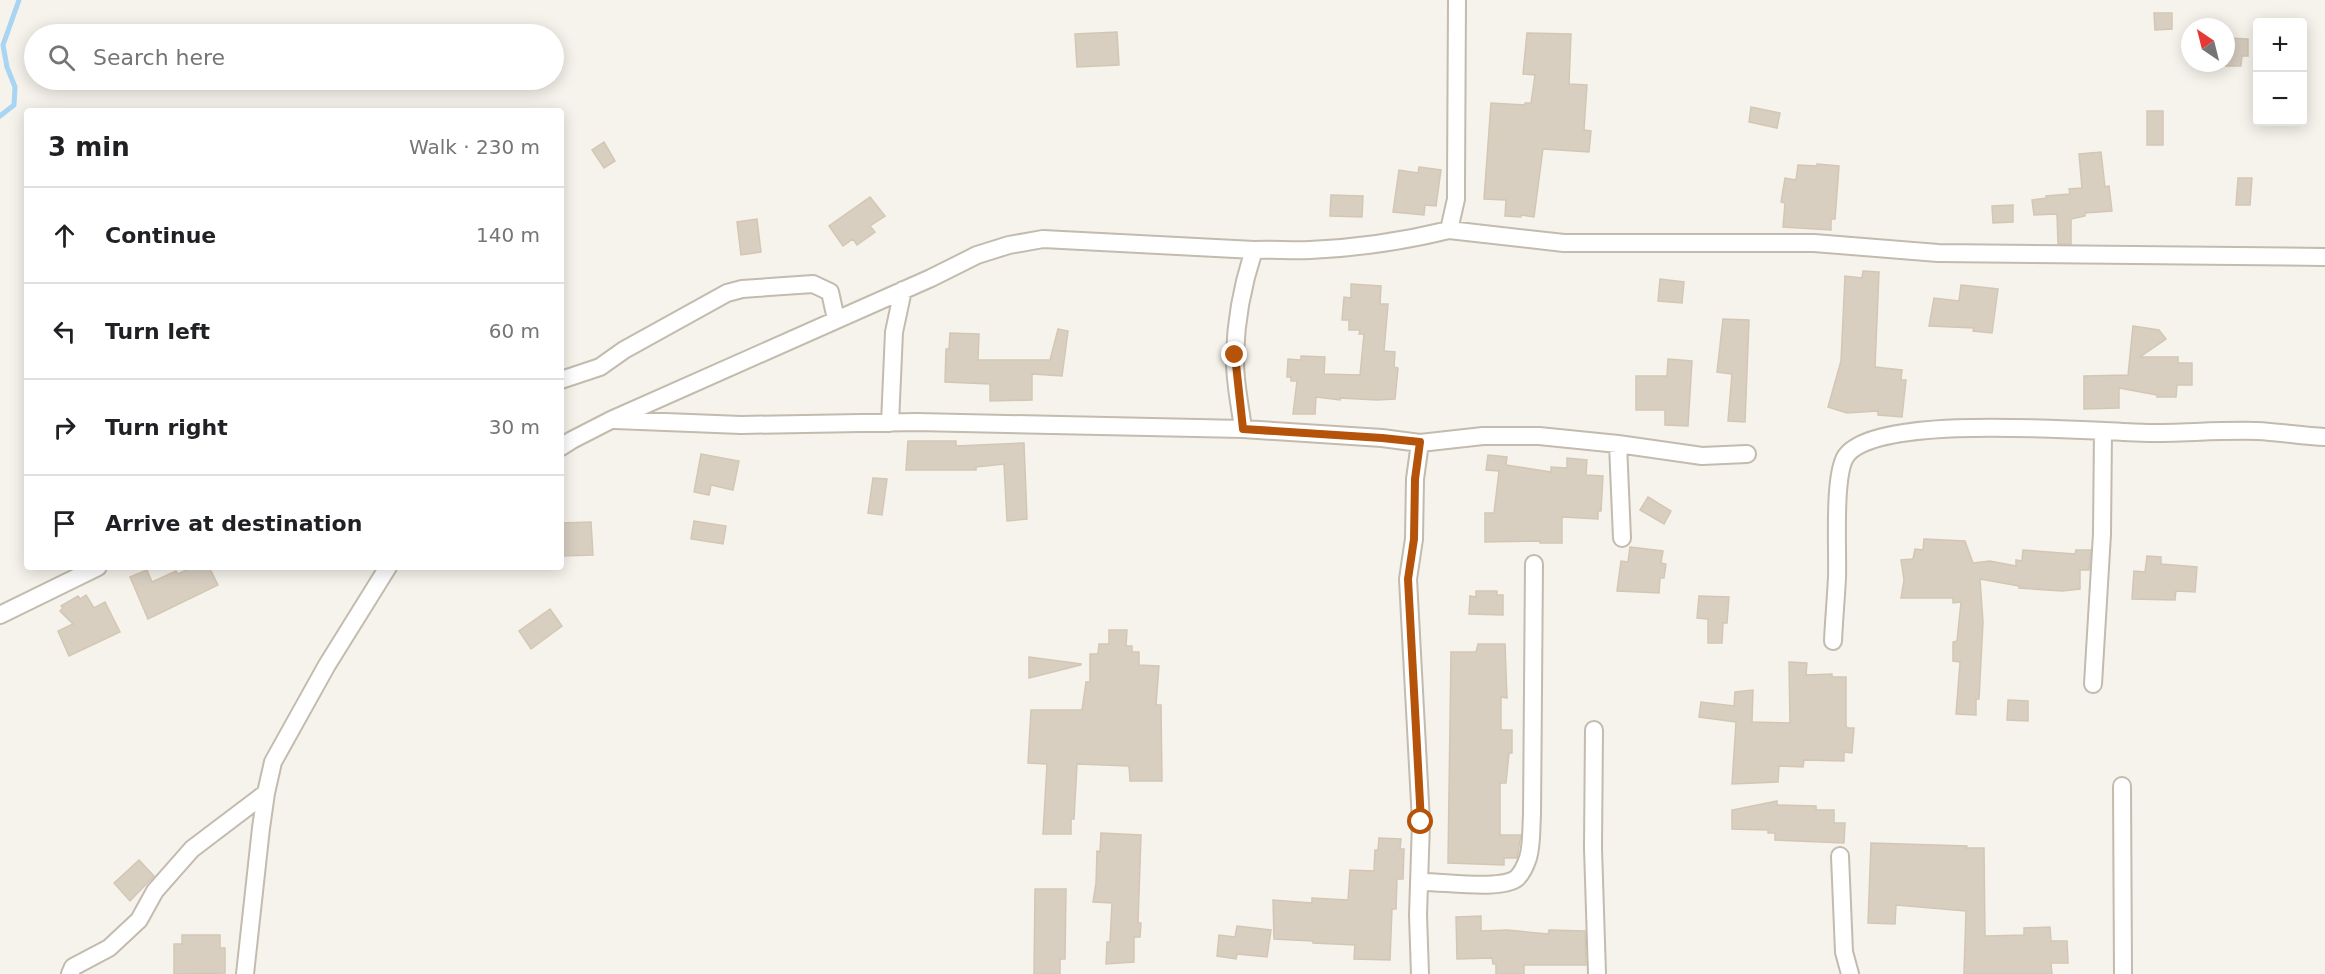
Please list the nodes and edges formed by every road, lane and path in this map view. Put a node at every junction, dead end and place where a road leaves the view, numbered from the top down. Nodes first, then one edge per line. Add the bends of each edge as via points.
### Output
1 (1457, 0) edge
2 (1449, 230) junction
3 (1254, 250) junction
4 (2325, 258) edge
5 (903, 290) junction
6 (836, 319) junction
7 (564, 379) edge
8 (611, 420) junction
9 (890, 423) junction
10 (1243, 429) junction
11 (2103, 431) junction
12 (2325, 437) edge
13 (1420, 442) junction
14 (1618, 444) junction
15 (564, 445) edge
16 (1747, 454) dead end
17 (1622, 538) dead end
18 (1534, 564) dead end
19 (92, 570) edge
20 (385, 570) edge
21 (0, 615) edge
22 (1833, 640) dead end
23 (2093, 684) dead end
24 (1594, 730) dead end
25 (2122, 786) dead end
26 (266, 793) junction
27 (1840, 856) dead end
28 (1419, 882) junction
29 (70, 974) edge
30 (245, 974) edge
31 (1420, 974) edge
32 (1597, 974) edge
33 (1850, 974) edge
34 (2123, 974) edge

1 - 2 street via 1456,184
2 - 3 street via 1412,239 1310,250
2 - 4 street via 1564,243 1814,243 1938,253
3 - 5 street via 1042,239 978,255
3 - 10 street via 1247,270 1235,355
5 - 6 street
5 - 9 street via 894,332
6 - 7 street via 830,292 813,284 742,289 727,293 600,367
6 - 8 street
8 - 9 street via 741,425
8 - 15 street
9 - 10 street
10 - 13 street
11 - 12 street via 2257,431
11 - 22 street via 2047,427 1920,431 1883,436 1850,451 1844,458 1838,483
11 - 23 street via 2102,534
13 - 14 street via 1539,436
13 - 28 street via 1408,579 1421,822
14 - 16 street via 1702,456
14 - 17 street
18 - 28 street via 1532,815 1524,869 1516,879 1493,885
19 - 21 street
20 - 26 street via 273,762
24 - 32 street
25 - 34 street
26 - 29 street via 192,849 155,891 139,920 109,948 74,967
26 - 30 street
27 - 33 street via 1844,952
28 - 31 street

